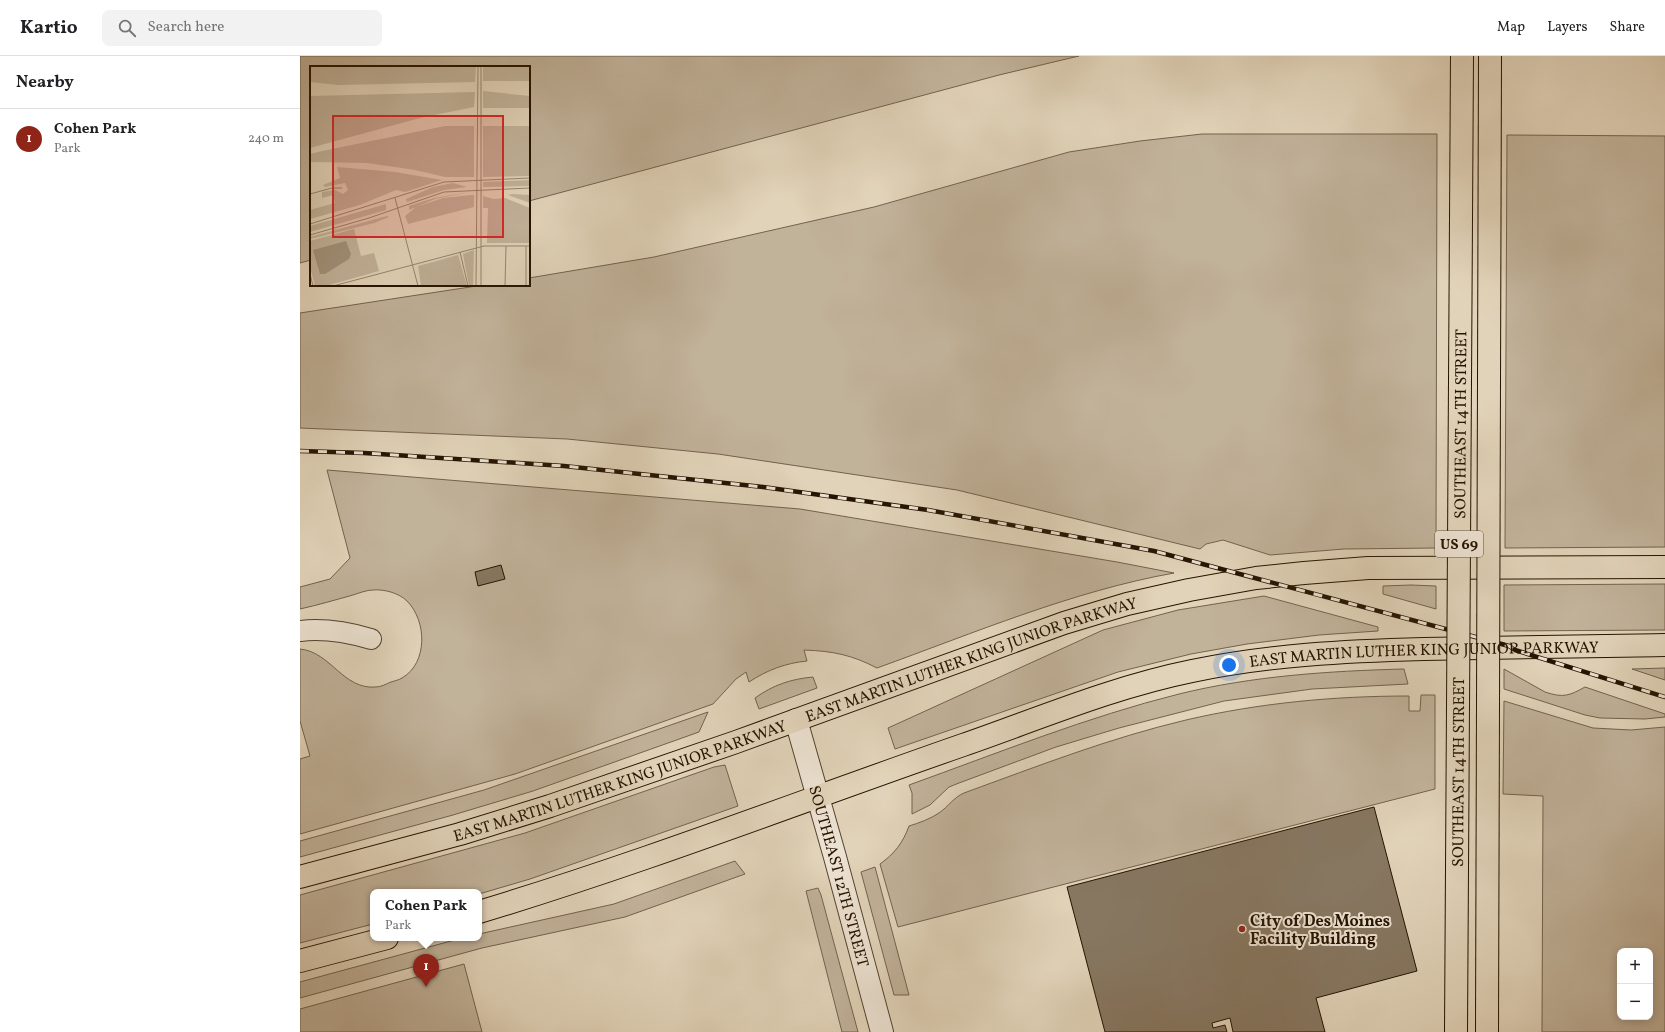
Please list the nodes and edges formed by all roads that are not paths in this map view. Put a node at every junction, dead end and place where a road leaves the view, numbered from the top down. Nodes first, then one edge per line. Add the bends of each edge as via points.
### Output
1 (1462, 56) edge
2 (1490, 56) edge
3 (1665, 567) edge
4 (300, 631) edge
5 (371, 639) dead end
6 (1665, 645) edge
7 (796, 720) junction
8 (818, 795) junction
9 (300, 877) edge
10 (482, 911) edge
11 (376, 941) edge
12 (300, 961) edge
13 (882, 1032) edge
14 (1456, 1032) edge
15 (1487, 1032) edge

1 - 14 main road, SOUTHEAST 14TH STREET / US 69, bridge
2 - 15 main road, SOUTHEAST 14TH STREET / US 69, bridge
3 - 7 main road, EAST MARTIN LUTHER KING JUNIOR PARKWAY via 1368,568 1256,578 1127,604 1064,623
4 - 5 street via 316,629 345,632
6 - 8 main road, EAST MARTIN LUTHER KING JUNIOR PARKWAY via 1349,651 1236,663 1190,671 1121,690
7 - 8 street, SOUTHEAST 12TH STREET
7 - 9 main road, EAST MARTIN LUTHER KING JUNIOR PARKWAY via 550,806 460,834
8 - 10 main road, EAST MARTIN LUTHER KING JUNIOR PARKWAY via 584,880
8 - 13 street, SOUTHEAST 12TH STREET
11 - 12 main road

